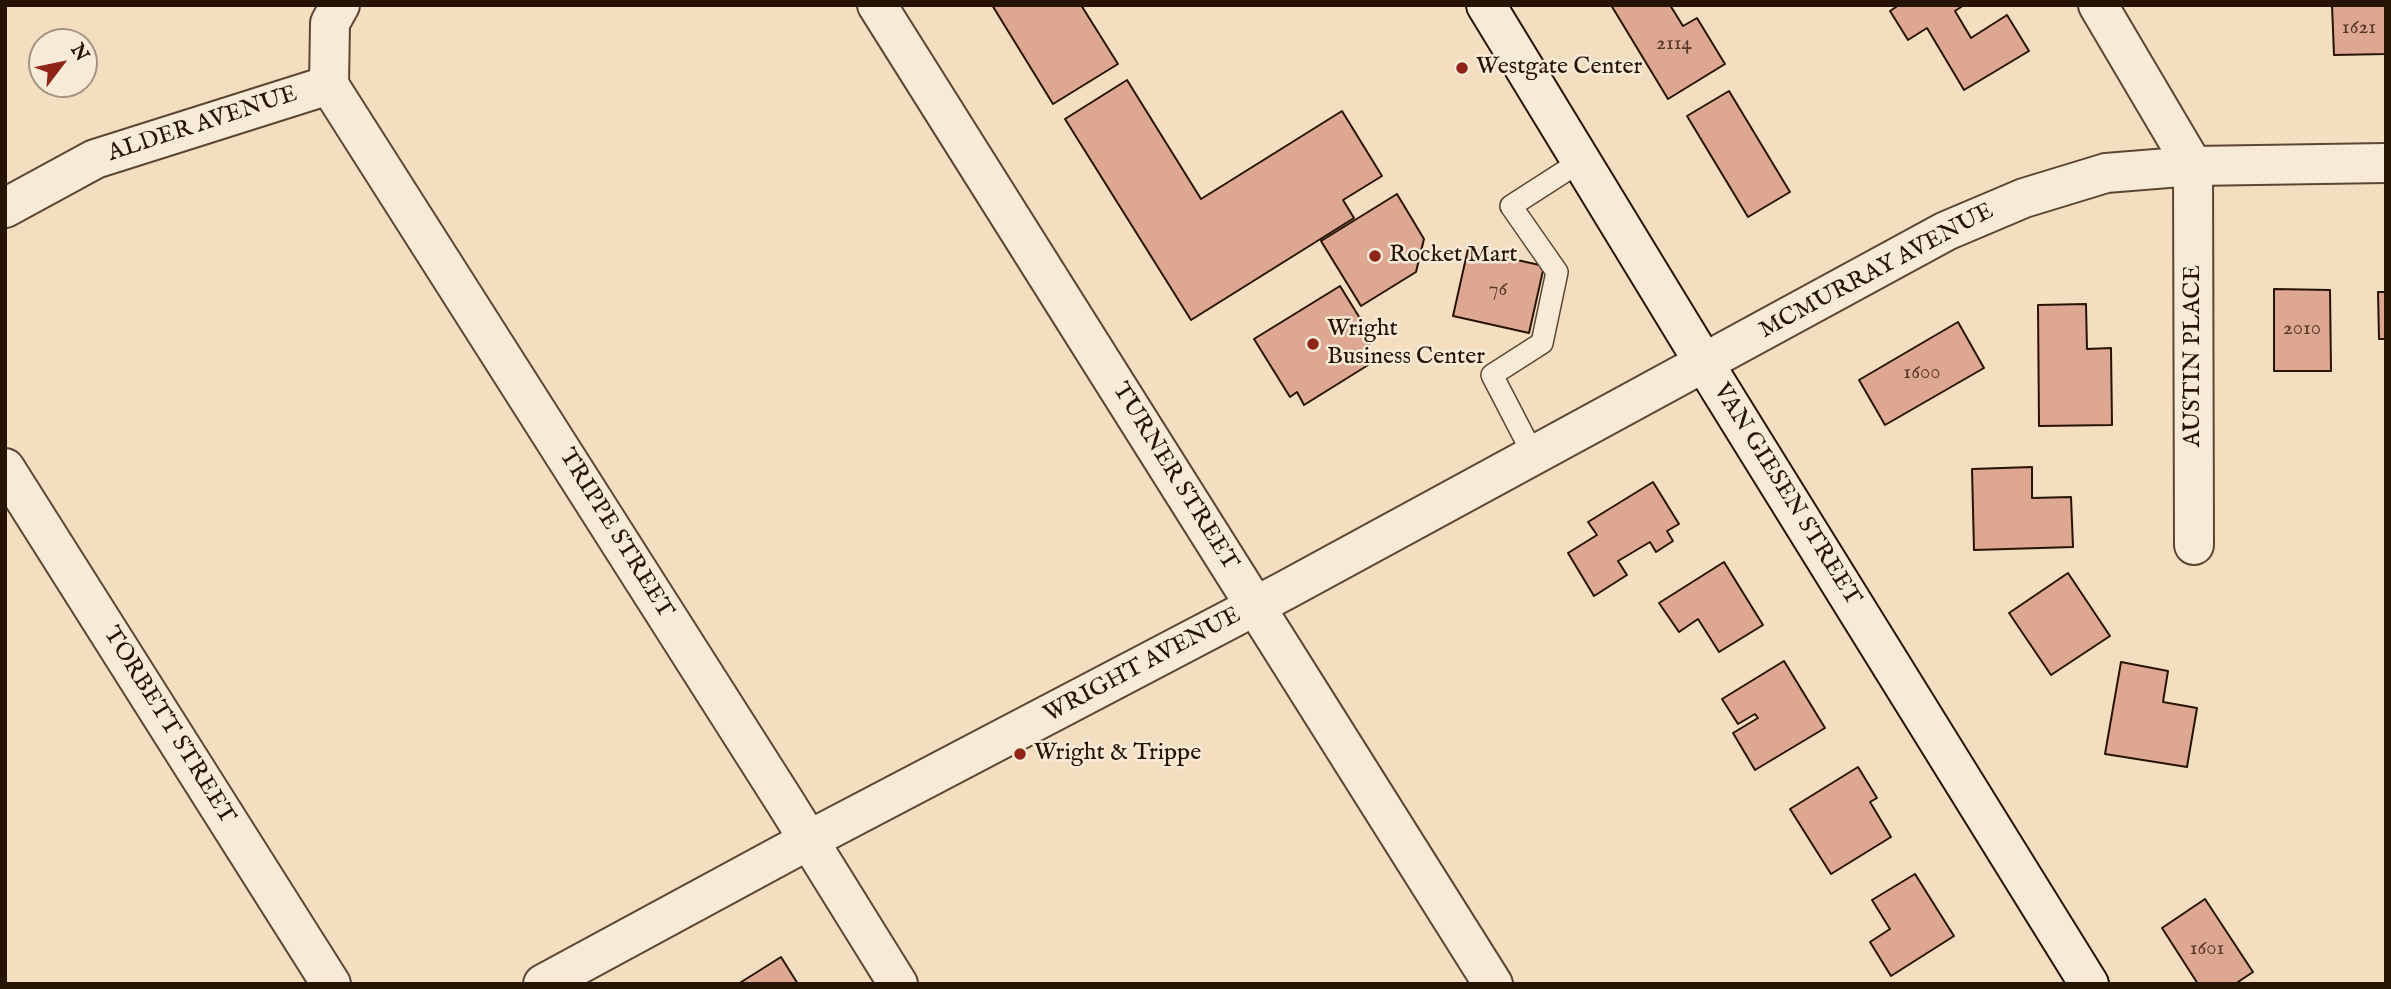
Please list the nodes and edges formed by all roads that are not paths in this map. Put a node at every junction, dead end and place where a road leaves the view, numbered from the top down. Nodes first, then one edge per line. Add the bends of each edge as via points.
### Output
1 (340, 5) edge
2 (877, 5) edge
3 (1486, 5) edge
4 (2098, 5) edge
5 (330, 85) junction
6 (1581, 161) junction
7 (2386, 163) edge
8 (2193, 166) junction
9 (5, 208) edge
10 (1704, 363) junction
11 (1534, 456) junction
12 (5, 468) edge
13 (2194, 545) dead end
14 (1256, 606) junction
15 (809, 840) junction
16 (331, 984) edge
17 (543, 984) edge
18 (898, 984) edge
19 (1493, 984) edge
20 (2089, 984) edge

1 - 5 street, ALDER AVENUE via 330,23
2 - 14 street, TURNER STREET
3 - 6 street, VAN GIESEN STREET
4 - 8 street
5 - 9 street, ALDER AVENUE via 95,159
5 - 15 street, TRIPPE STREET
6 - 10 street, VAN GIESEN STREET
6 - 11 lane via 1511,206 1557,272 1542,343 1492,375
7 - 8 street, MCMURRAY AVENUE
8 - 10 street, MCMURRAY AVENUE via 2106,173 2024,198 1946,231
8 - 13 street, AUSTIN PLACE
10 - 11 street, WRIGHT AVENUE
10 - 20 street, VAN GIESEN STREET
11 - 14 street, WRIGHT AVENUE
12 - 16 street, TORBETT STREET
14 - 15 street, WRIGHT AVENUE
14 - 19 street, TURNER STREET
15 - 17 street, WRIGHT AVENUE
15 - 18 street, TRIPPE STREET

